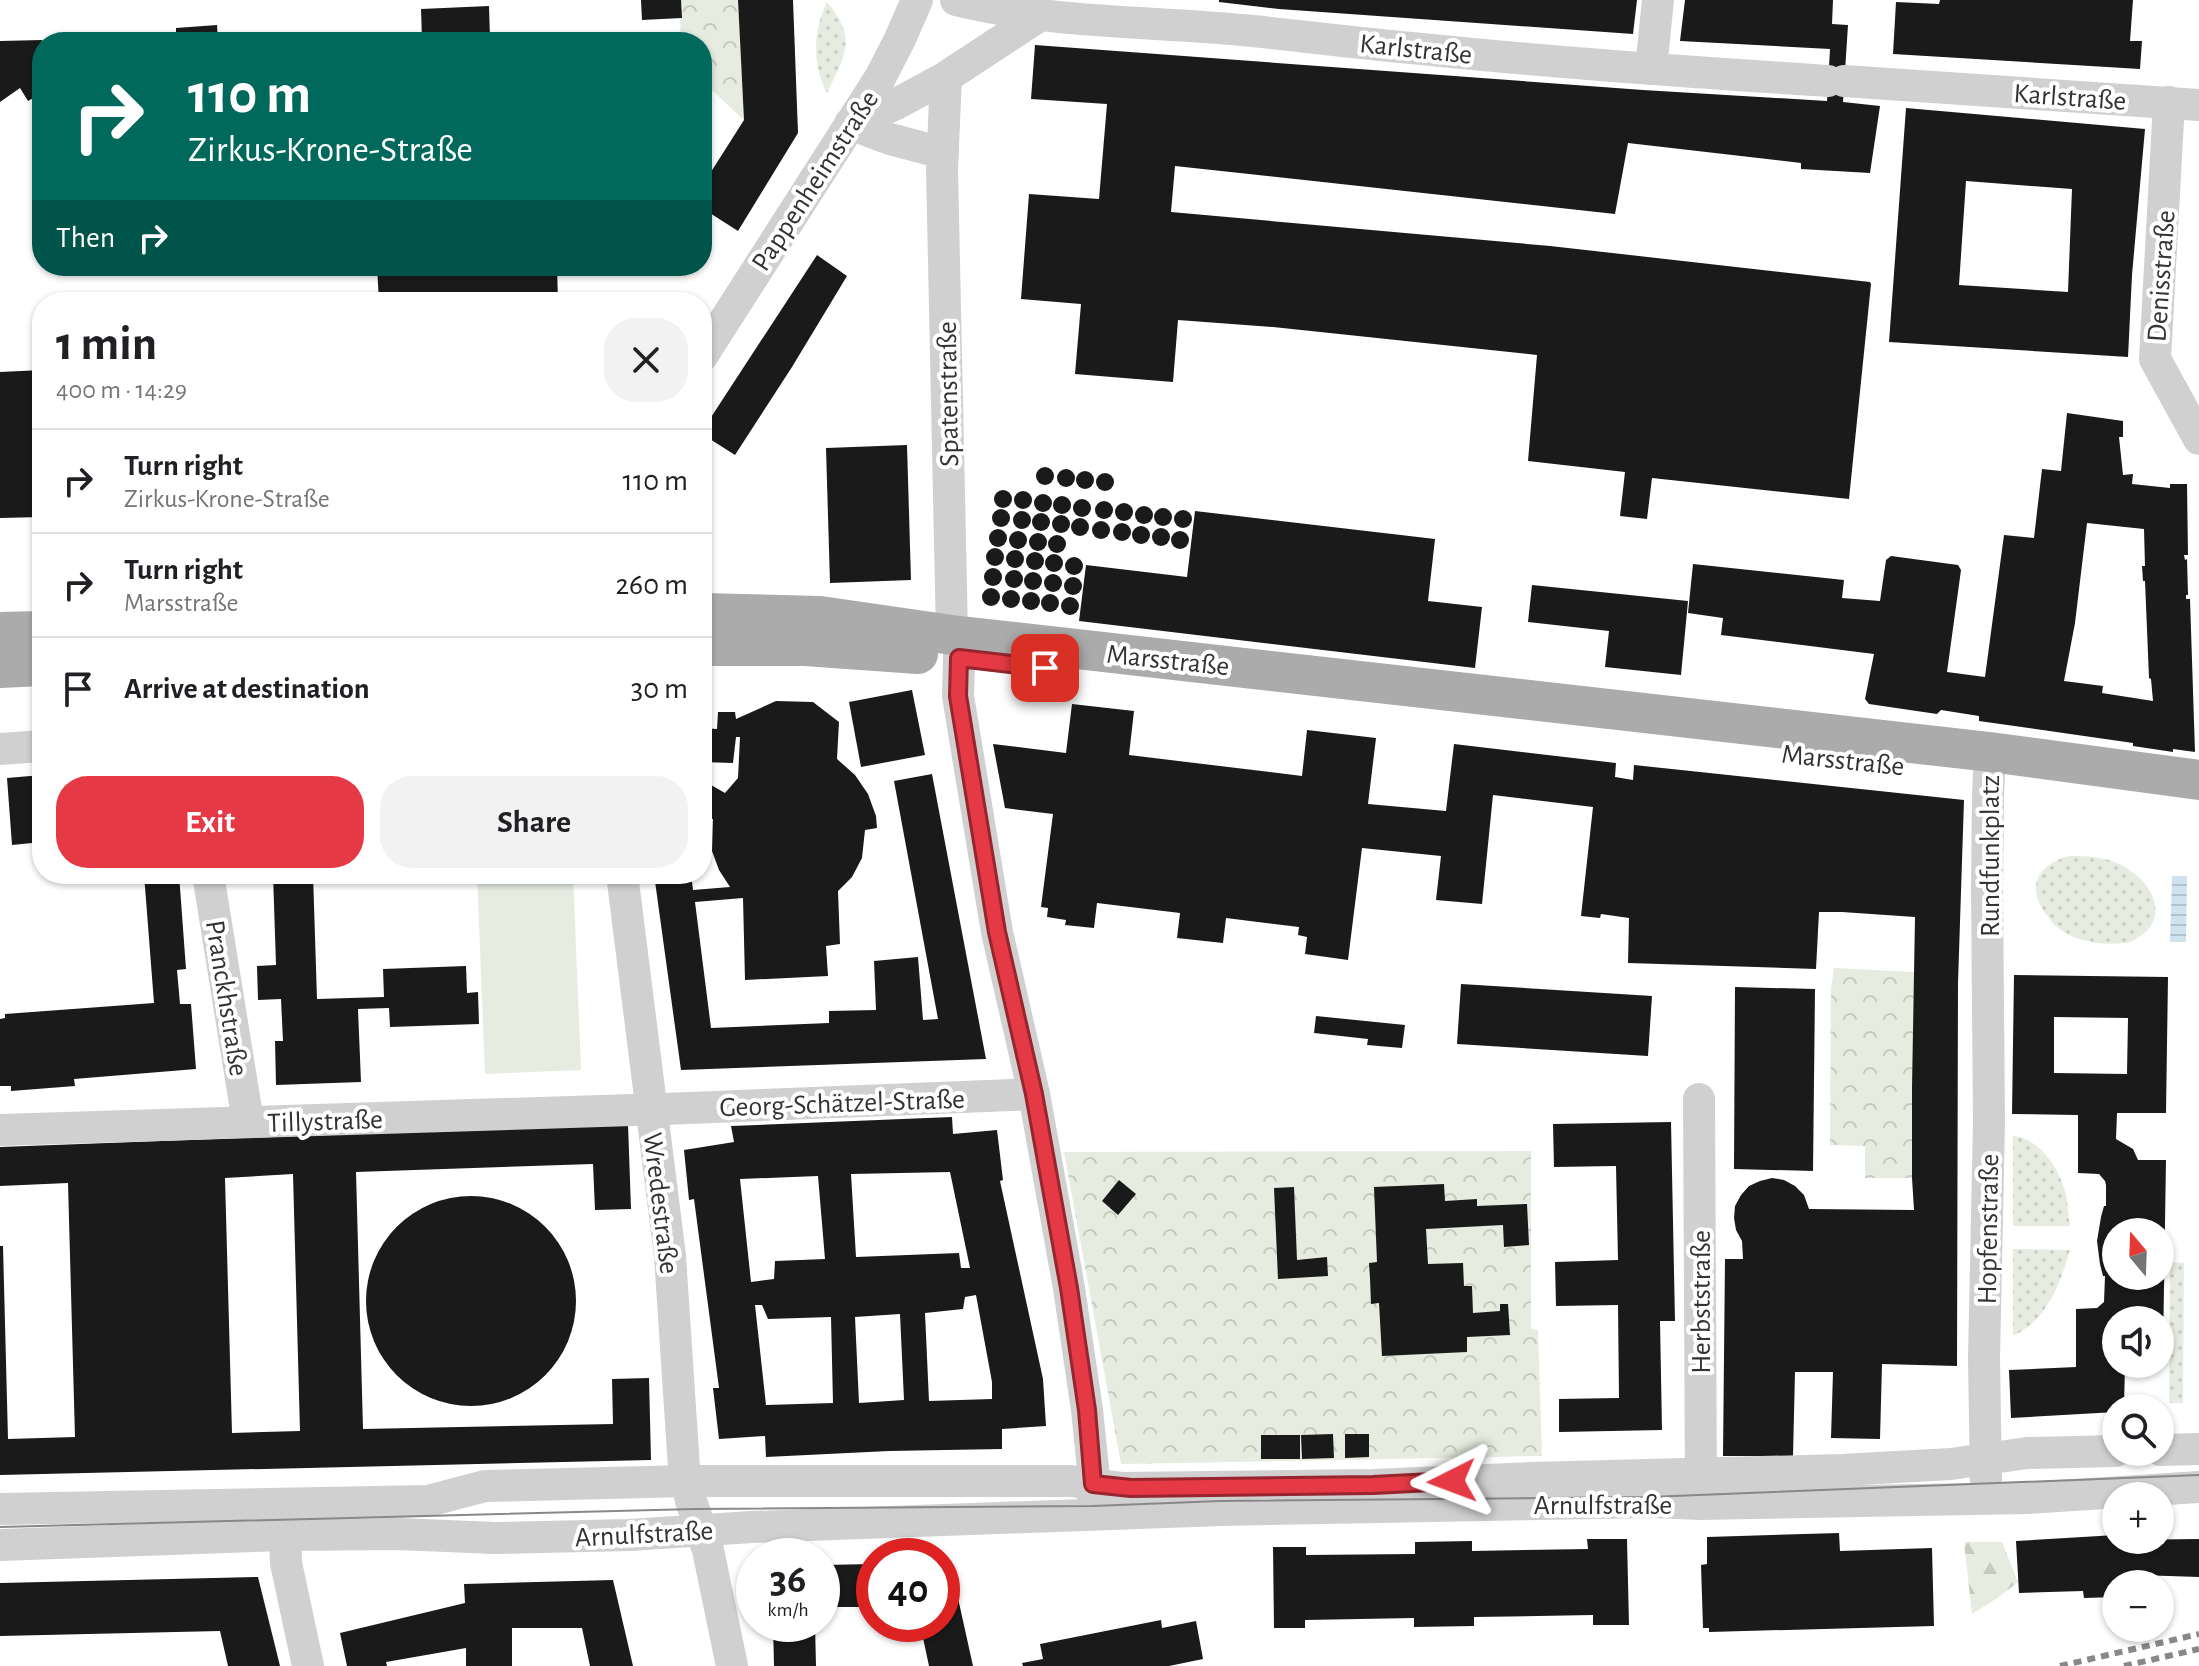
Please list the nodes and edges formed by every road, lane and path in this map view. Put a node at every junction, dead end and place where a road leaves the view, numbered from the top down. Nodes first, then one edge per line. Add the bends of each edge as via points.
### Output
1 (917, 0) edge
2 (956, 0) edge
3 (1658, 0) edge
4 (1002, 5) edge
5 (1042, 14) junction
6 (1651, 69) junction
7 (946, 77) junction
8 (2184, 103) edge
9 (850, 124) junction
10 (943, 153) junction
11 (712, 340) edge
12 (2199, 439) edge
13 (712, 613) edge
14 (32, 631) edge
15 (0, 632) edge
16 (712, 646) edge
17 (956, 646) junction
18 (32, 666) edge
19 (0, 668) edge
20 (32, 747) edge
21 (0, 749) edge
22 (1989, 764) junction
23 (2199, 780) edge
24 (2199, 806) edge
25 (210, 884) edge
26 (623, 884) edge
27 (1989, 960) joint
28 (1034, 1094) junction
29 (1699, 1099) dead end
30 (650, 1109) junction
31 (248, 1122) junction
32 (0, 1130) edge
33 (2199, 1449) edge
34 (2174, 1450) edge
35 (2102, 1451) edge
36 (1986, 1459) junction
37 (687, 1481) junction
38 (1093, 1484) junction
39 (2199, 1487) edge
40 (1701, 1488) junction
41 (1986, 1498) junction
42 (0, 1509) edge
43 (1093, 1516) junction
44 (701, 1530) junction
45 (285, 1535) junction
46 (0, 1545) edge
47 (308, 1666) edge
48 (732, 1666) edge

1 - 9 street, Pappenheimstraße via 880,78
2 - 4 street, Karlstraße
3 - 6 street
4 - 5 street, Karlstraße
5 - 6 street, Karlstraße
5 - 7 street
6 - 8 street, Karlstraße
7 - 9 street
7 - 10 street, Spatenstraße
8 - 12 street, Denisstraße via 2165,198 2155,359
9 - 10 street
9 - 11 street, Pappenheimstraße
10 - 17 street, Spatenstraße
13 - 17 main road, Marsstraße via 820,616
14 - 15 main road
16 - 17 main road, Marsstraße
17 - 22 main road, Marsstraße
17 - 28 street, Spatenstraße via 958,696 997,932
18 - 19 main road
20 - 21 street
22 - 23 main road, Marsstraße
22 - 24 main road, Marsstraße
22 - 27 street, Rundfunkplatz
25 - 31 street, Pranckhstraße
26 - 30 street, Wredestraße
27 - 36 street, Hopfenstraße
28 - 30 street, Georg-Schätzel-Straße
28 - 38 street, Spatenstraße via 1069,1288
29 - 40 street, Herbststraße
30 - 31 street, Tillystraße
30 - 37 street, Wredestraße via 670,1256
31 - 32 street, Tillystraße
33 - 34 street
35 - 36 street, Arnulfstraße
36 - 40 street, Arnulfstraße
36 - 41 street, Hopfenstraße
37 - 38 street, Arnulfstraße
37 - 42 street, Arnulfstraße via 485,1486 428,1501
37 - 44 street, Wredestraße
38 - 40 street, Arnulfstraße
38 - 43 street, Spatenstraße
39 - 41 street, Arnulfstraße
40 - 41 street, Arnulfstraße
40 - 43 street, Arnulfstraße via 1649,1502
43 - 44 street, Arnulfstraße
44 - 45 street, Arnulfstraße via 495,1538
44 - 48 street, Wredestraße
45 - 46 street, Arnulfstraße
45 - 47 street

